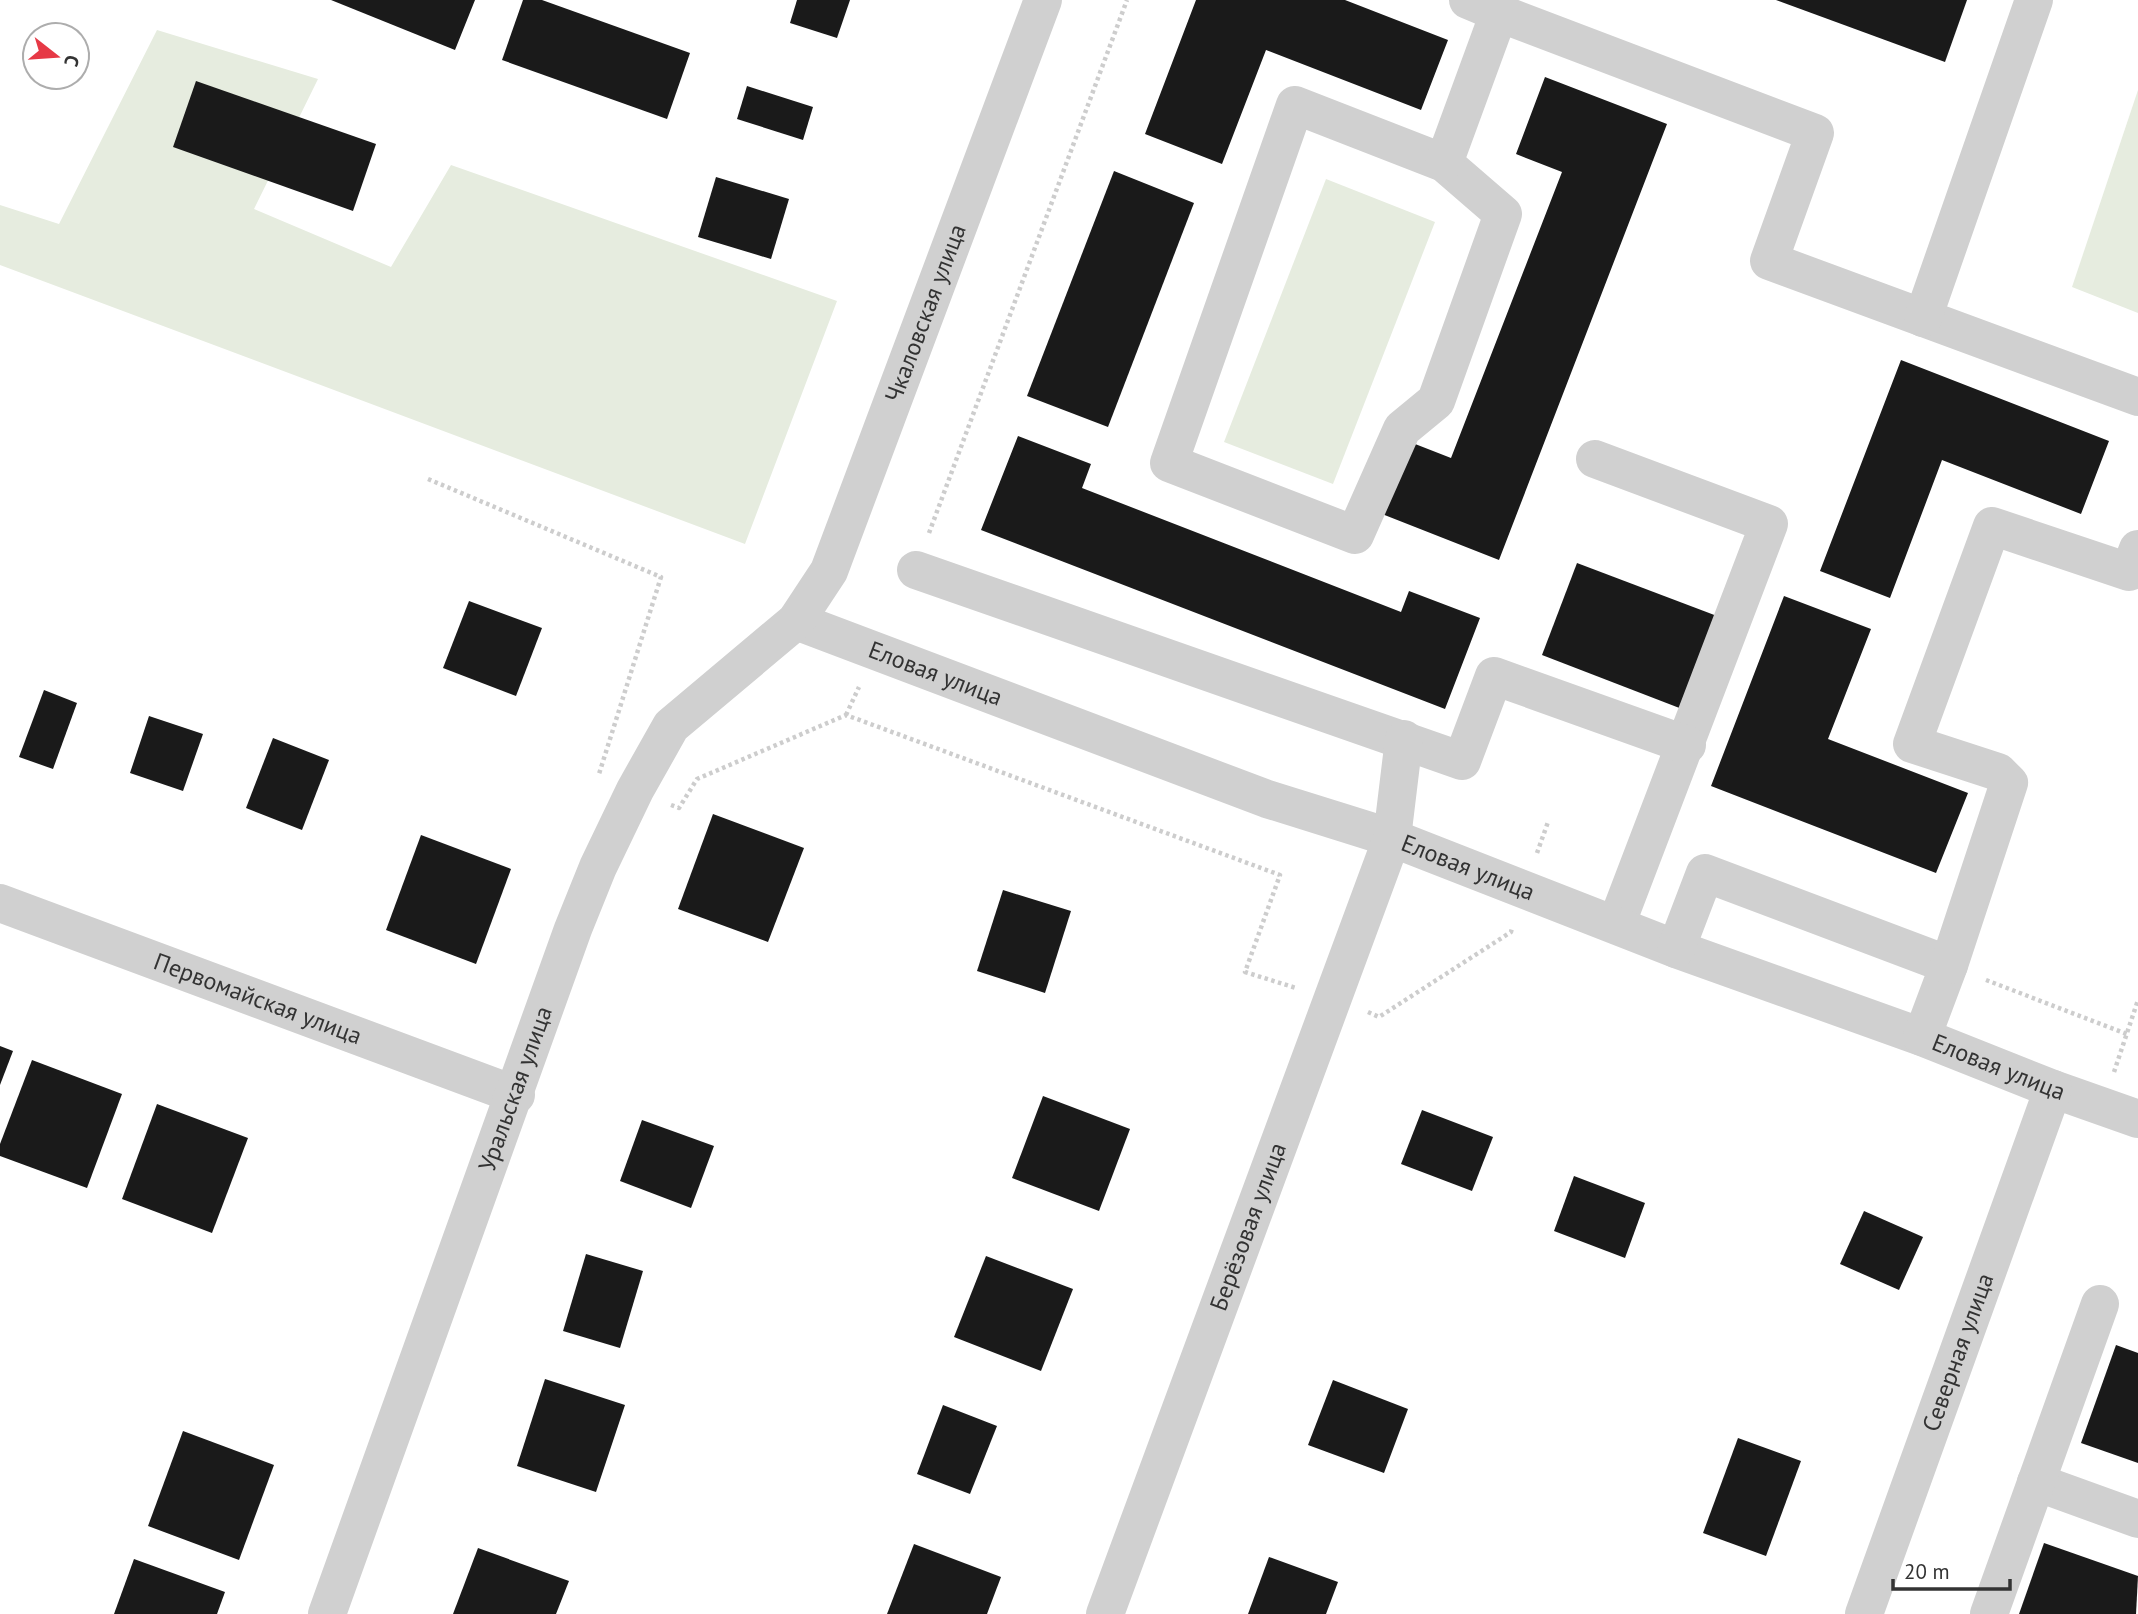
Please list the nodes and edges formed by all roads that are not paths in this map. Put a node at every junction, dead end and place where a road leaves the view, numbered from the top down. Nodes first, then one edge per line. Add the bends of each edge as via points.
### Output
1 (1043, 0) edge
2 (2034, 0) edge
3 (1483, 6) edge
4 (1444, 163) junction
5 (1923, 318) junction
6 (2138, 397) edge
7 (1595, 460) dead end
8 (2138, 549) edge
9 (916, 569) road end
10 (796, 621) junction
11 (1404, 738) junction
12 (1686, 745) junction
13 (1392, 838) junction
14 (0, 903) edge
15 (1616, 925) junction
16 (1676, 949) junction
17 (1949, 965) junction
18 (1922, 1037) junction
19 (2053, 1089) junction
20 (516, 1094) junction
21 (2138, 1119) edge
22 (2100, 1304) dead end
23 (2036, 1482) junction
24 (2138, 1519) edge
25 (327, 1614) edge
26 (1105, 1614) edge
27 (1864, 1614) edge
28 (1989, 1614) edge

1 - 10 street, Чкаловская улица via 828,571
2 - 5 street
3 - 4 street
3 - 5 street via 1815,133 1769,261
4 - 4 street via 1503,214 1436,401 1402,429 1355,535 1169,463 1295,105
5 - 6 street
7 - 12 street via 1769,524
8 - 17 street via 2129,572 1992,526 1912,744 1998,772 2009,783
9 - 11 street
10 - 13 street, Еловая улица via 1267,799
10 - 20 street, Уральская улица via 671,726 598,867
11 - 12 street via 1462,761 1494,676
11 - 13 street, Берёзовая улица
12 - 15 street
13 - 15 street, Еловая улица
13 - 26 street, Берёзовая улица
14 - 20 street, Первомайская улица
15 - 16 street, Еловая улица
16 - 17 street via 1705,873
16 - 18 street, Еловая улица
17 - 18 street
18 - 19 street, Еловая улица
19 - 21 street, Еловая улица
19 - 27 street, Северная улица
20 - 25 street, Уральская улица
22 - 23 street
23 - 24 street
23 - 28 street

